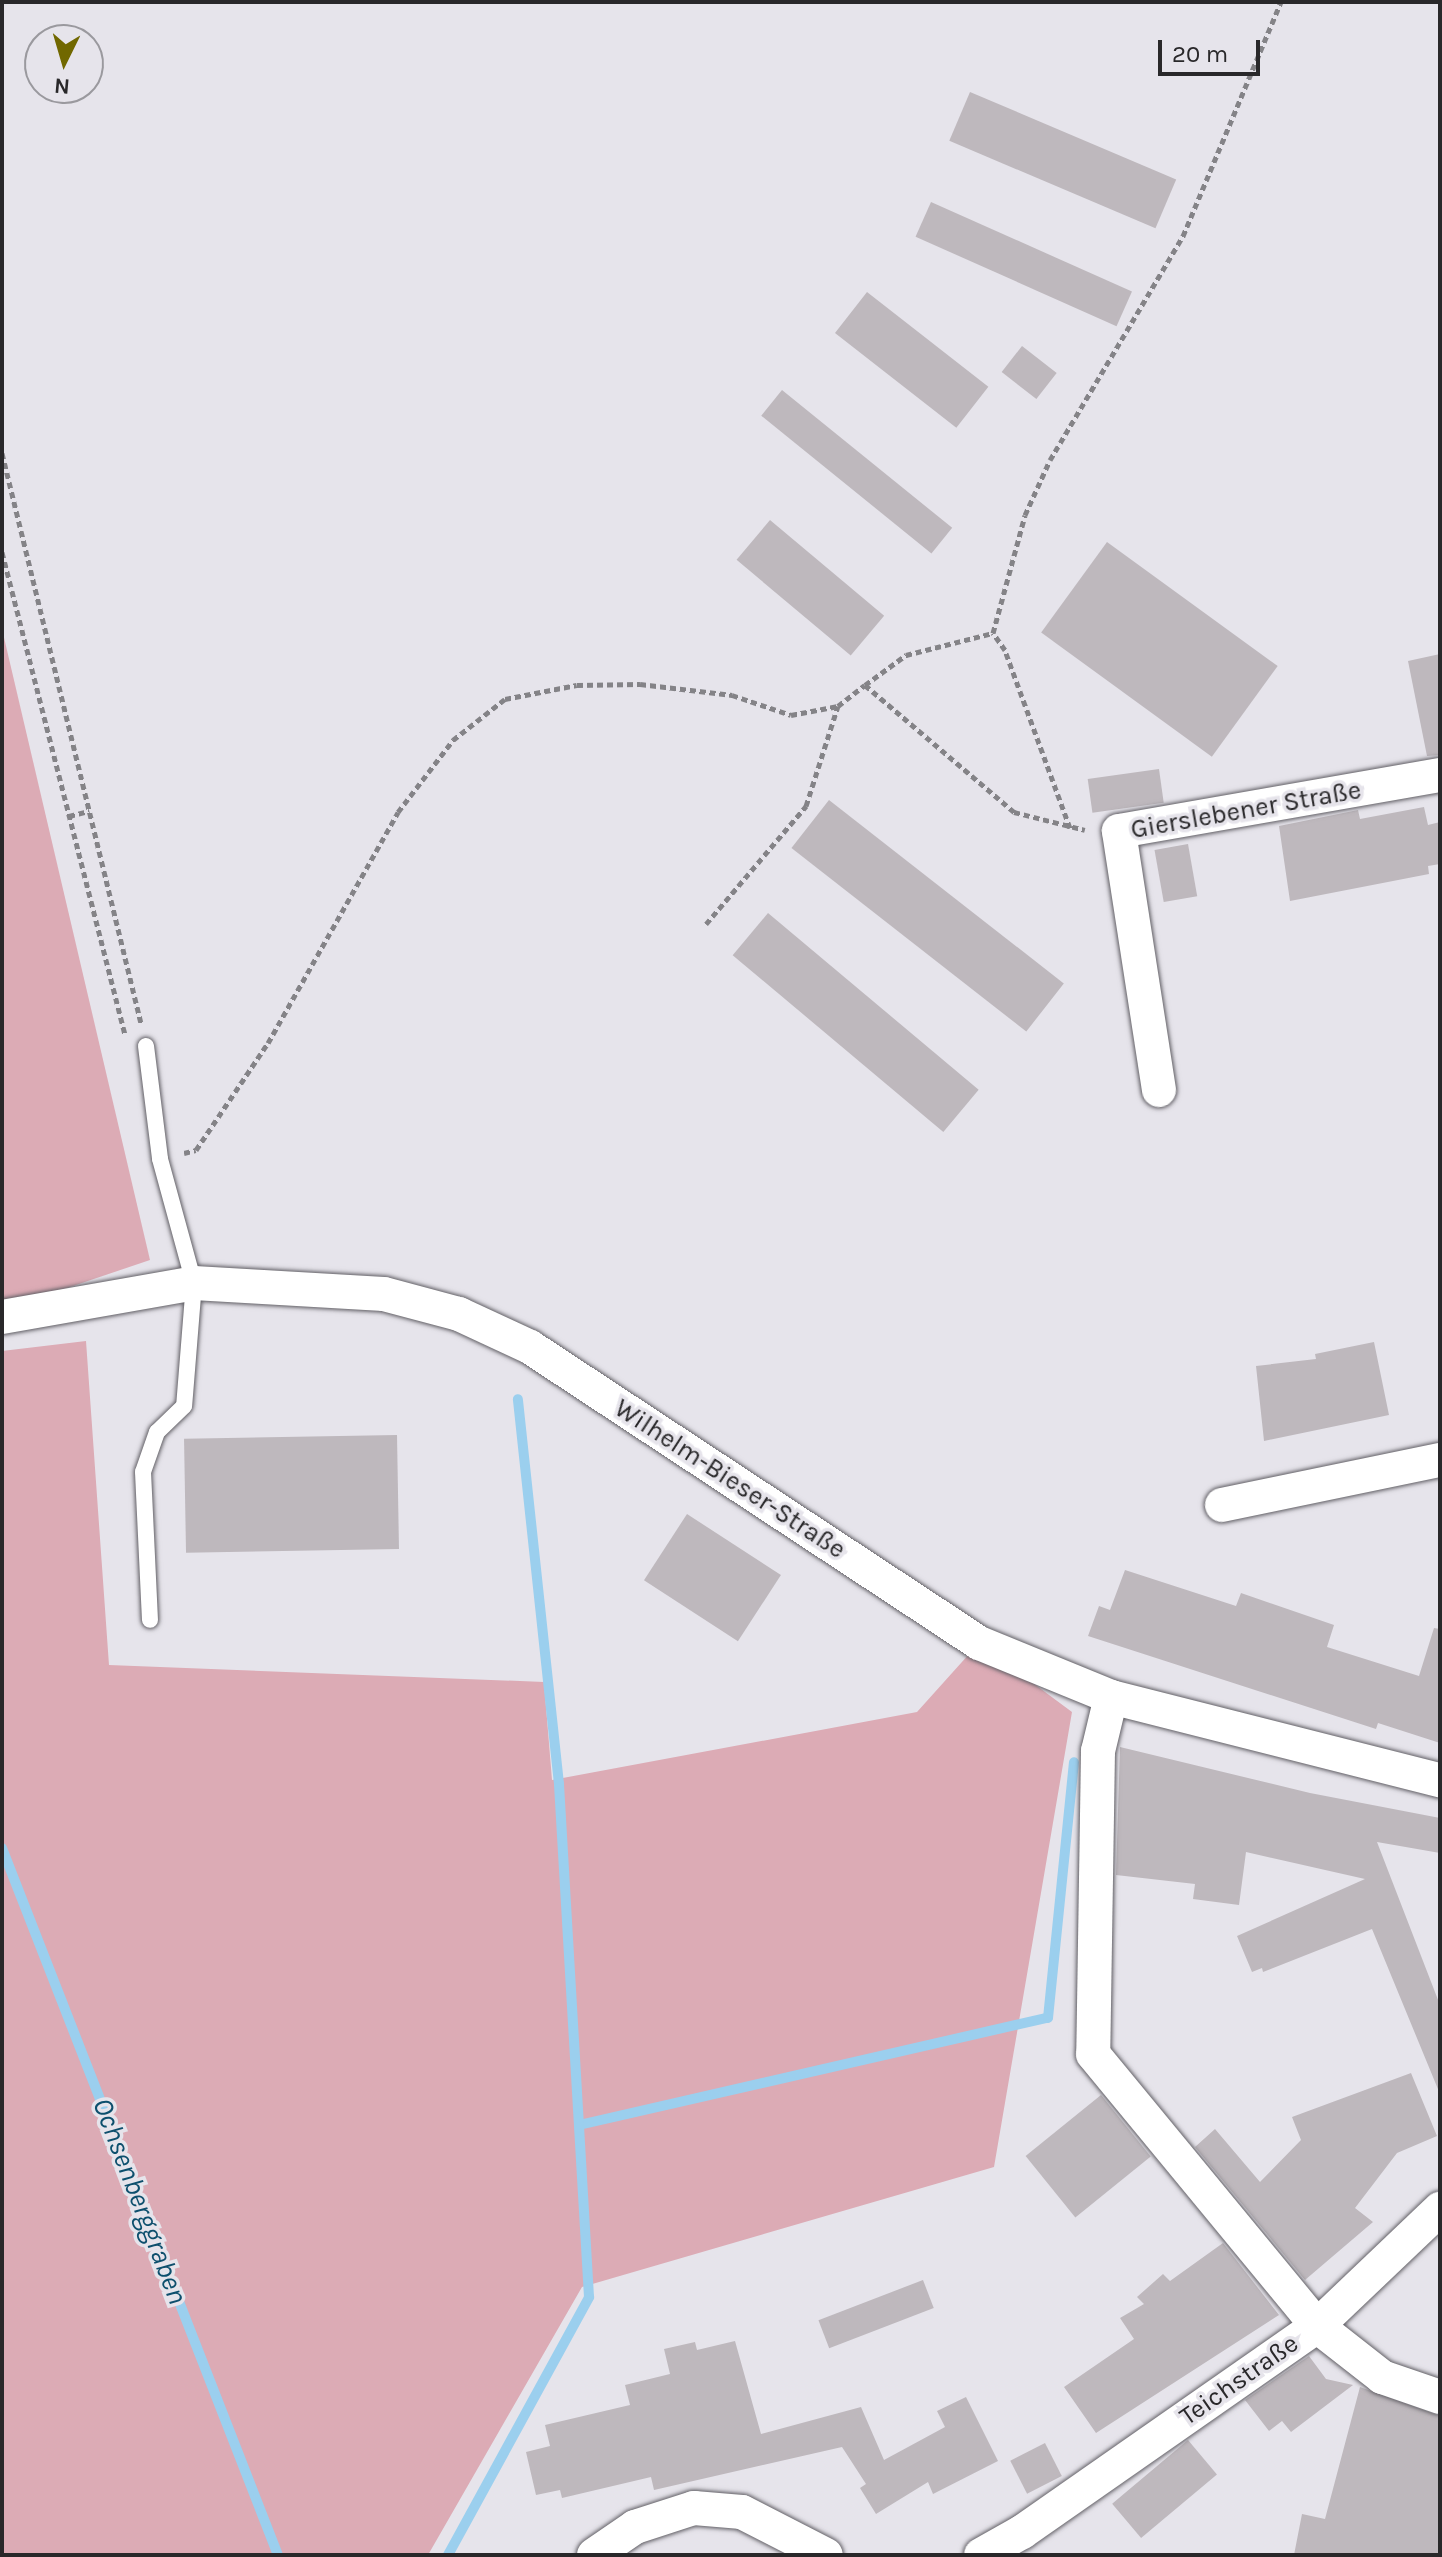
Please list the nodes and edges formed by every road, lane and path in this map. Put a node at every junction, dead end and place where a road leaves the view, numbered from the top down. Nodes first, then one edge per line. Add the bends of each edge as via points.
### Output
1 (1281, 2) edge
2 (2, 453) edge
3 (2, 552) edge
4 (993, 633) junction
5 (865, 685) junction
6 (838, 706) junction
7 (1440, 775) edge
8 (89, 811) junction
9 (69, 816) junction
10 (1071, 829) junction
11 (1119, 831) junction
12 (706, 924) dead end
13 (126, 1037) dead end
14 (146, 1046) joint
15 (1159, 1090) dead end
16 (160, 1159) junction
17 (194, 1283) junction
18 (2, 1317) edge
19 (1440, 1460) edge
20 (1222, 1505) dead end
21 (150, 1620) dead end
22 (1111, 1697) junction
23 (1440, 1780) edge
24 (1440, 2209) edge
25 (1317, 2326) junction
26 (1440, 2397) edge
27 (1026, 2544) edge
28 (594, 2555) edge
29 (826, 2555) edge
30 (981, 2555) edge

1 - 4 path via 1183,236 1038,487
2 - 8 path
3 - 9 path
4 - 5 path via 906,655
4 - 10 path via 1005,650
5 - 6 path
5 - 10 path via 1014,812
6 - 12 path via 806,806
6 - 16 path via 791,715 732,695 640,684 577,685 505,699 453,740 398,812 268,1043 196,1150
7 - 11 street, Gierslebener Straße
8 - 9 path
8 - 14 path
9 - 13 path
10 - 11 path
11 - 15 street, Gierslebener Straße
14 - 16 lane
16 - 17 lane
17 - 18 street, Wilhelm-Bieser-Straße
17 - 21 lane via 184,1406 157,1432 143,1472
17 - 22 street, Wilhelm-Bieser-Straße via 384,1294 459,1314 530,1347 979,1643
19 - 20 street
22 - 23 street, Wilhelm-Bieser-Straße
22 - 25 street via 1098,1751 1093,2054
24 - 25 street, Teichstraße
25 - 26 street via 1382,2377
25 - 27 street, Teichstraße
27 - 30 street, Teichstraße
28 - 29 street via 635,2527 694,2508 742,2512

